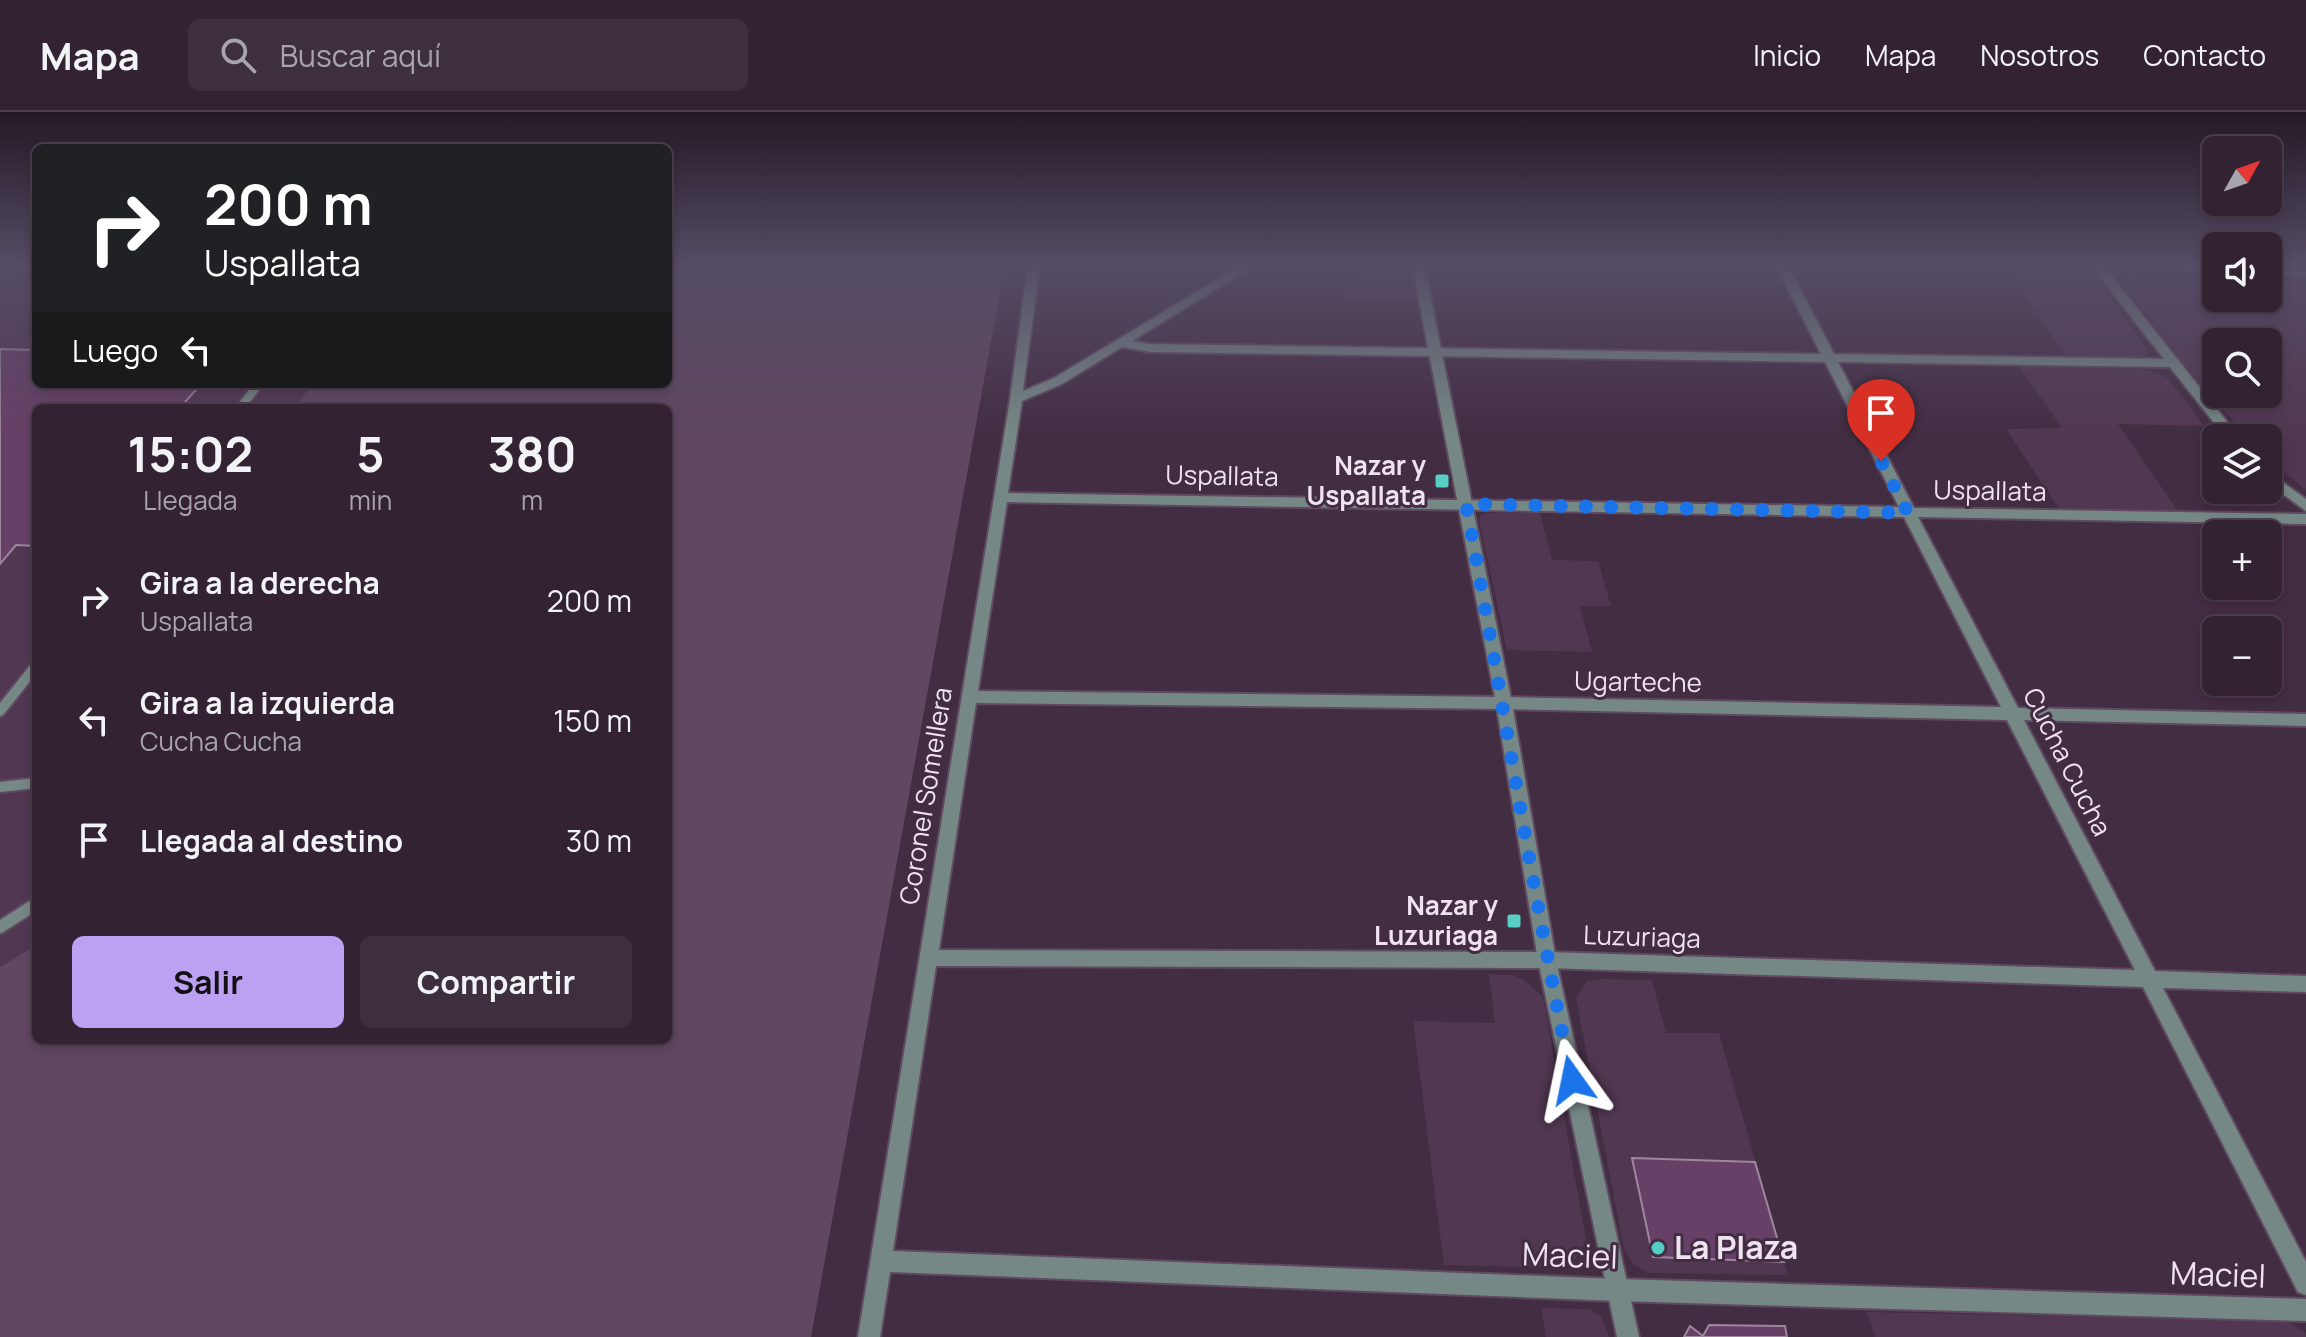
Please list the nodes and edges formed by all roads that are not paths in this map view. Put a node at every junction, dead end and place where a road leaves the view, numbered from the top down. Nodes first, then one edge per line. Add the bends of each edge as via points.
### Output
1 (1026, 321) edge
2 (1155, 321) edge
3 (1429, 321) edge
4 (1809, 321) edge
5 (2139, 321) edge
6 (1119, 343) junction
7 (1436, 354) junction
8 (1827, 358) junction
9 (2171, 363) junction
10 (256, 388) edge
11 (1016, 399) junction
12 (243, 404) edge
13 (2221, 424) edge
14 (2282, 487) edge
15 (1000, 497) junction
16 (1466, 504) junction
17 (2306, 506) edge
18 (1908, 513) junction
19 (2306, 519) edge
20 (32, 671) edge
21 (968, 697) junction
22 (1504, 703) junction
23 (0, 711) edge
24 (2014, 713) junction
25 (2306, 720) edge
26 (32, 783) edge
27 (0, 787) edge
28 (32, 907) edge
29 (0, 927) edge
30 (927, 958) junction
31 (1547, 960) junction
32 (2149, 980) junction
33 (2306, 984) edge
34 (880, 1261) junction
35 (2306, 1284) edge
36 (1618, 1290) junction
37 (2306, 1310) edge
38 (869, 1337) edge
39 (1628, 1337) edge

1 - 11 street, Coronel Somellera
2 - 6 street
3 - 7 street
4 - 8 street, Cucha Cucha
5 - 9 street
6 - 7 street
6 - 11 street via 1058,381
7 - 8 street
7 - 16 street
8 - 9 street
8 - 18 street, Cucha Cucha
9 - 13 street
10 - 12 lane
11 - 15 street, Coronel Somellera
14 - 17 street
15 - 16 street, Uspallata
15 - 21 street, Coronel Somellera
16 - 18 street, Uspallata
16 - 22 street
18 - 19 street, Uspallata
18 - 24 street, Cucha Cucha
20 - 23 lane
21 - 22 street, Ugarteche
21 - 30 street, Coronel Somellera
22 - 24 street, Ugarteche
22 - 31 street
24 - 25 street, Ugarteche
24 - 32 street, Cucha Cucha
26 - 27 lane
28 - 29 lane
30 - 31 street, Luzuriaga
30 - 34 street, Coronel Somellera
31 - 32 street, Luzuriaga
31 - 36 street
32 - 33 street, Luzuriaga
32 - 35 street, Cucha Cucha
34 - 36 street, Maciel
34 - 38 street, Coronel Somellera
36 - 37 street, Maciel
36 - 39 street

